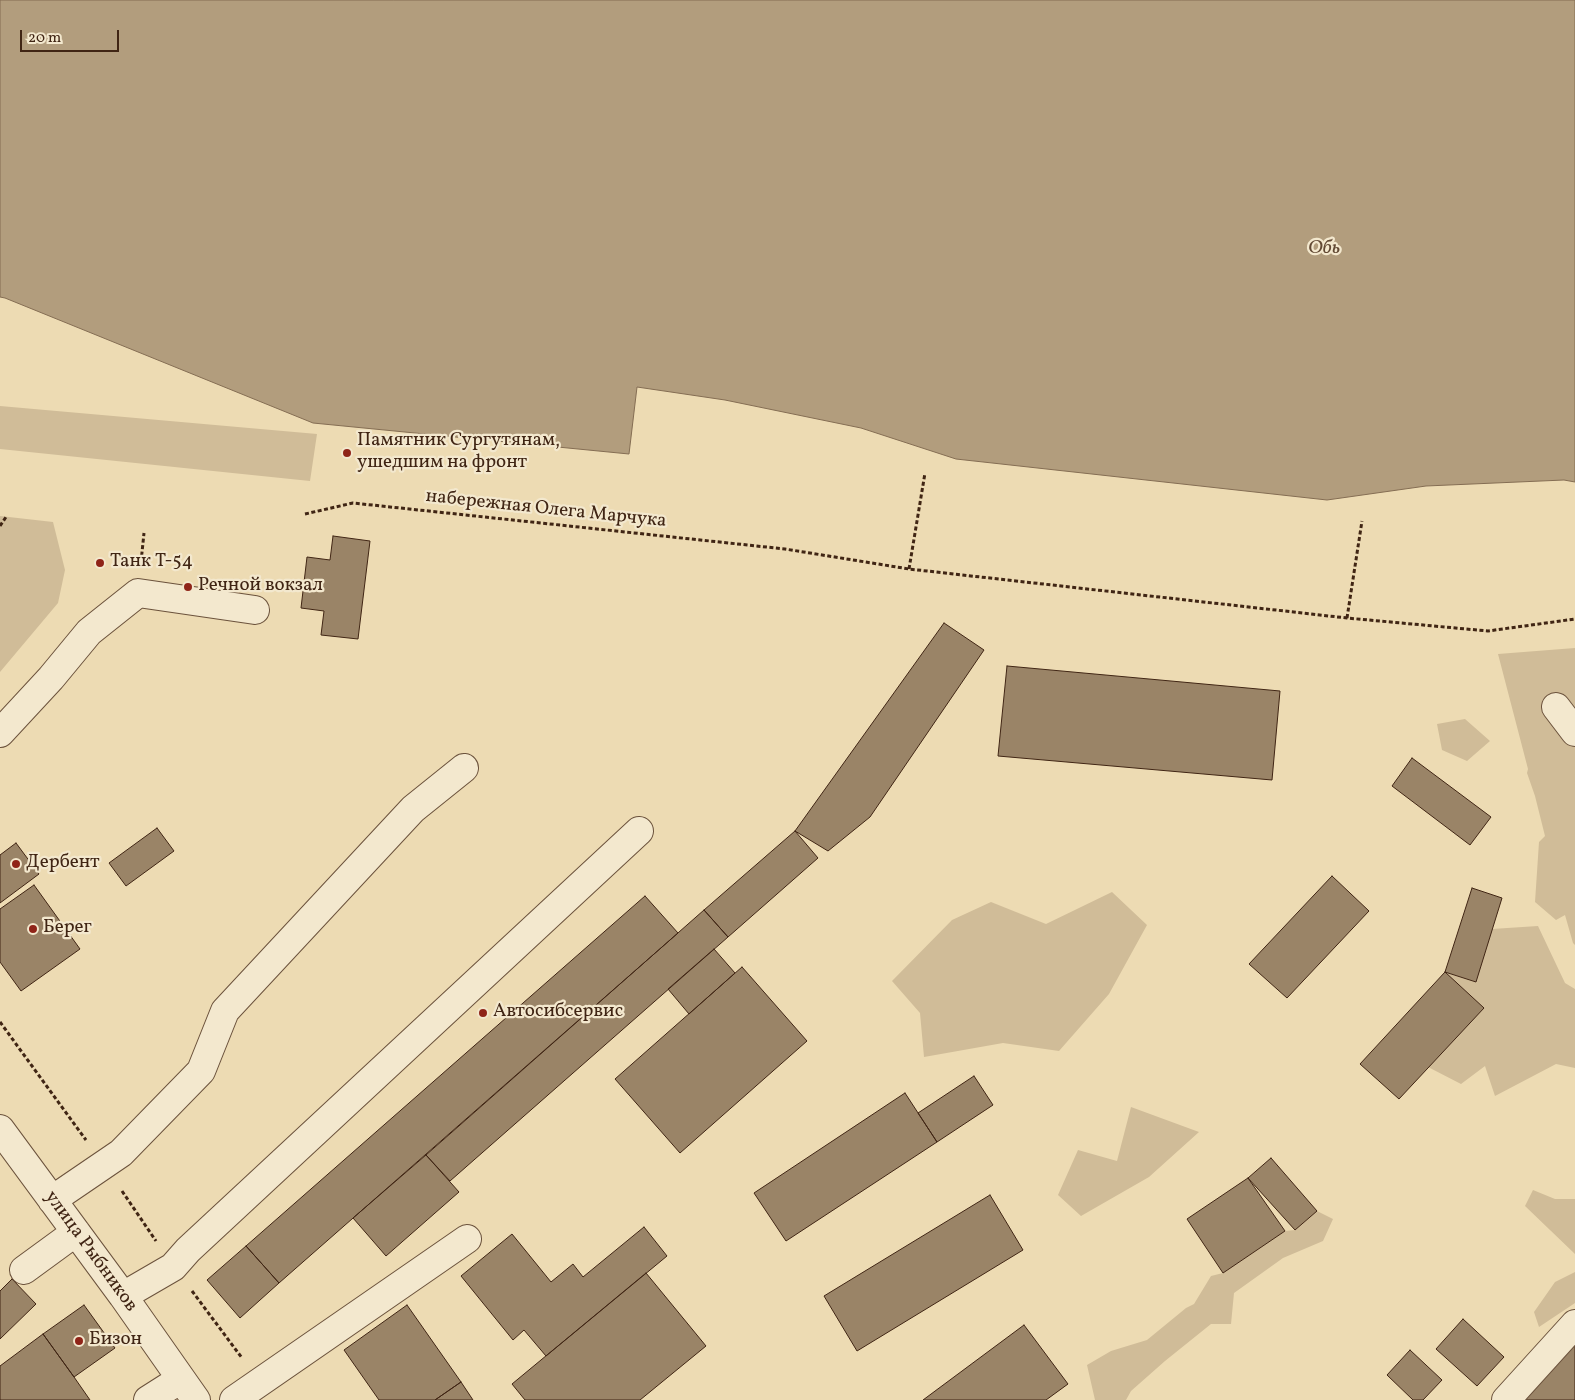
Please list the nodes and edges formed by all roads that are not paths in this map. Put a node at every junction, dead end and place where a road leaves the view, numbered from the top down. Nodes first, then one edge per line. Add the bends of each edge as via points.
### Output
1 (255, 610) dead end
2 (1556, 707) dead end
3 (1575, 732) edge
4 (0, 733) edge
5 (464, 768) dead end
6 (639, 830) dead end
7 (1, 1133) edge
8 (52, 1200) junction
9 (76, 1232) junction
10 (467, 1239) dead end
11 (24, 1270) dead end
12 (123, 1296) junction
13 (1575, 1324) edge
14 (188, 1389) edge
15 (148, 1400) edge
16 (234, 1400) edge
17 (1506, 1400) edge

1 - 4 street via 138,593 89,632
2 - 3 street
5 - 8 street via 413,809 225,1010 201,1071 121,1153
6 - 12 street via 188,1250 174,1267
7 - 8 street, улица Рыбников
8 - 9 street, улица Рыбников
9 - 11 street
9 - 12 street, улица Рыбников
10 - 16 street
12 - 14 street, улица Рыбников
13 - 17 street
14 - 15 street

